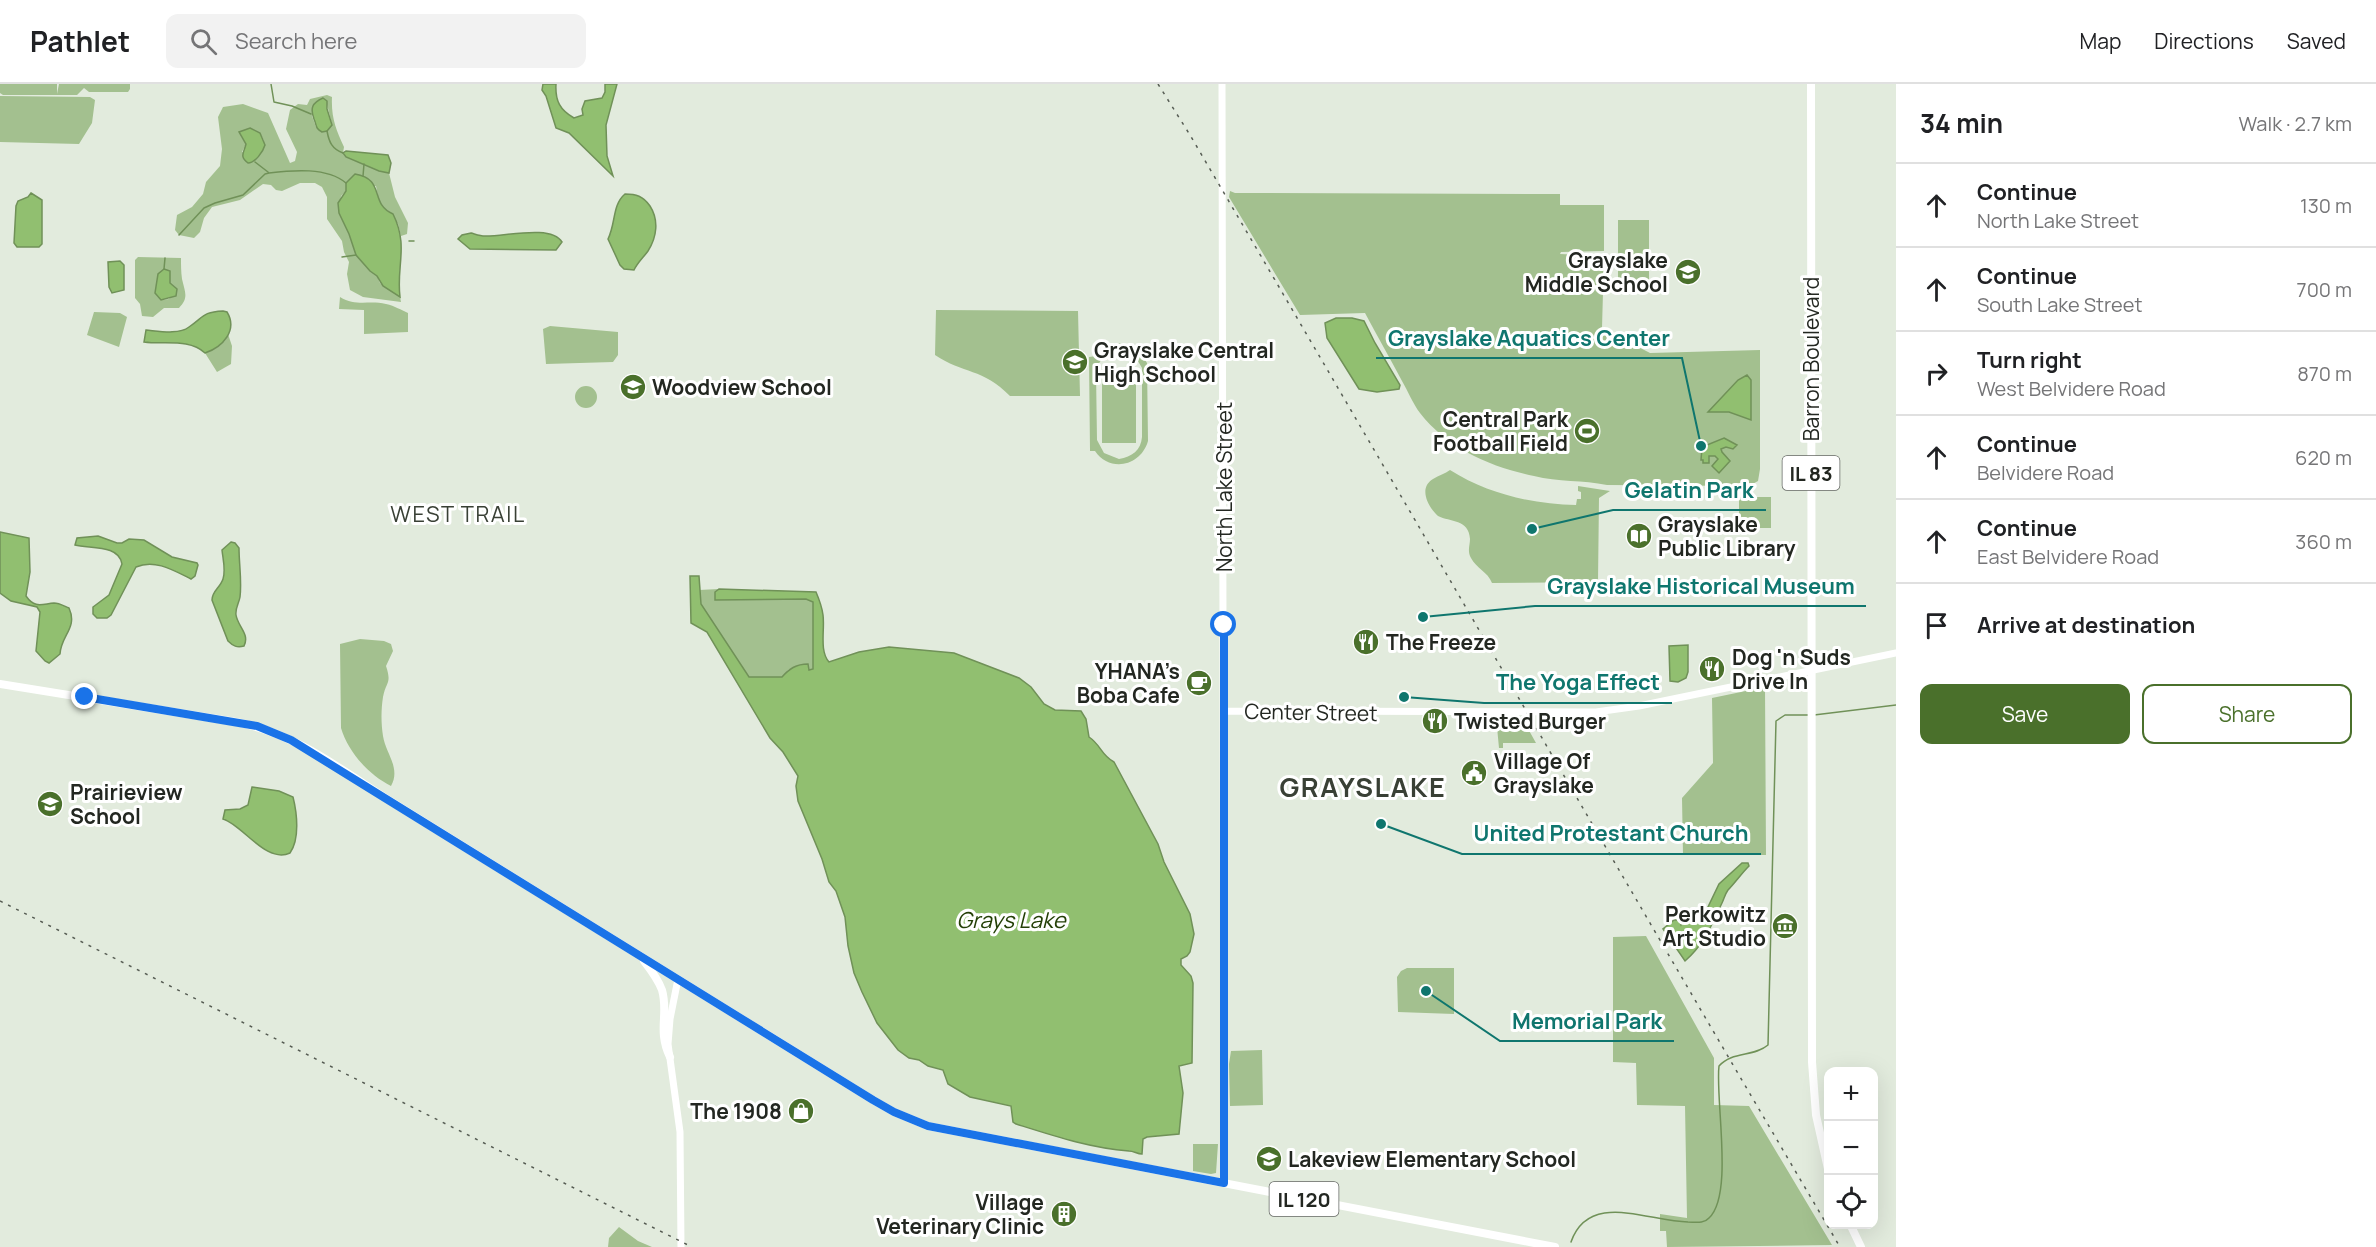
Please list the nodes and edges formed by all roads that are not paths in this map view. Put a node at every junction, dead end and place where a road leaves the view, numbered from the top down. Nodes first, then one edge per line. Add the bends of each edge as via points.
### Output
1 (1222, 84) edge
2 (1811, 84) edge
3 (1896, 653) edge
4 (1812, 670) junction
5 (0, 684) edge
6 (1224, 711) junction
7 (640, 956) junction
8 (678, 979) junction
9 (670, 1057) junction
10 (1824, 1151) edge
11 (1224, 1183) junction
12 (1852, 1229) edge
13 (681, 1246) edge
14 (1555, 1247) edge
15 (1861, 1247) edge

1 - 6 street, North Lake Street
2 - 4 main road, Barron Boulevard / IL 83
3 - 4 street, Center Street
4 - 6 street, Center Street via 1596,712
4 - 10 main road, IL 83 via 1812,1062 1816,1115
5 - 7 main road, IL 120 via 273,731 322,757
6 - 11 street, North Lake Street
7 - 8 main road, IL 120
7 - 9 main road via 662,989 663,1036
8 - 9 street via 670,1019
8 - 11 main road, IL 120 via 909,1119 928,1126
9 - 13 street via 680,1132
11 - 14 main road, IL 120
12 - 15 main road

